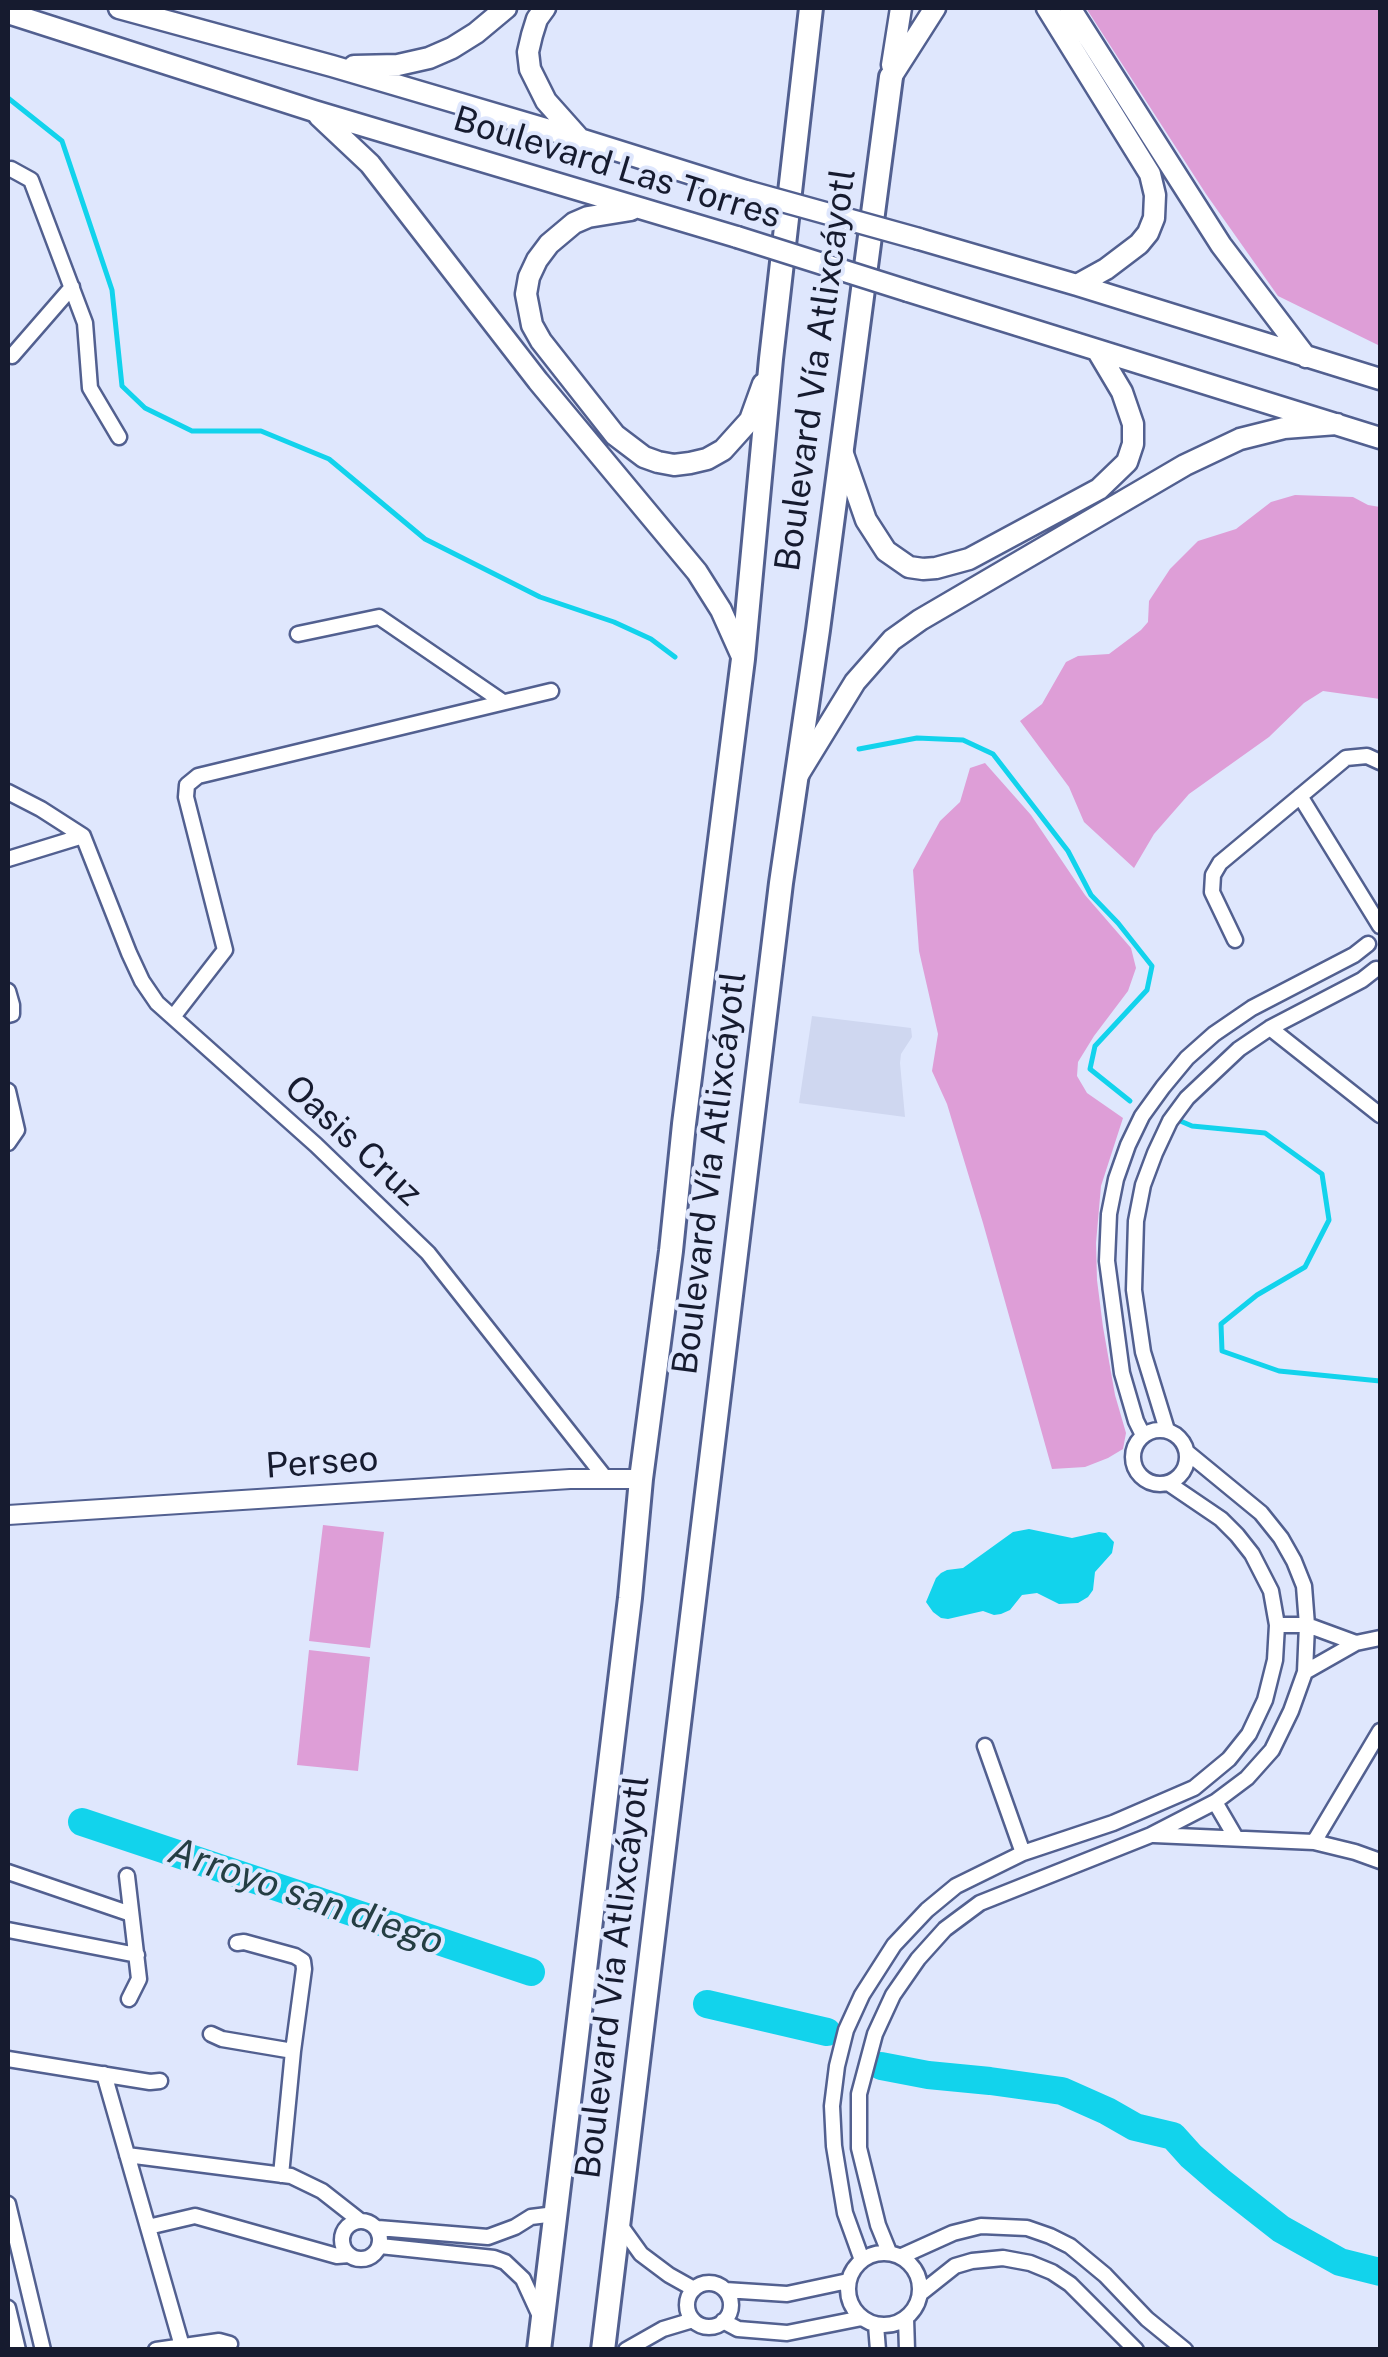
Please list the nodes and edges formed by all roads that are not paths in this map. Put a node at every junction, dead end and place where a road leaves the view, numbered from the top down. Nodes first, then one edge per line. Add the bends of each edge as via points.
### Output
1 (119, 8) edge
2 (506, 8) edge
3 (546, 8) edge
4 (812, 8) edge
5 (901, 8) edge
6 (935, 8) edge
7 (1047, 8) edge
8 (1070, 8) edge
9 (16, 12) edge
10 (332, 66) junction
11 (890, 77) junction
12 (314, 112) junction
13 (580, 139) junction
14 (9, 169) edge
15 (636, 209) junction
16 (1076, 285) junction
17 (72, 288) junction
18 (1098, 350) junction
19 (12, 356) dead end
20 (1306, 358) junction
21 (771, 359) junction
22 (1380, 379) edge
23 (1337, 424) junction
24 (119, 437) dead end
25 (1380, 438) edge
26 (841, 448) junction
27 (298, 634) dead end
28 (742, 659) junction
29 (551, 691) dead end
30 (503, 702) junction
31 (1380, 762) edge
32 (797, 777) junction
33 (8, 792) edge
34 (1300, 796) junction
35 (83, 836) junction
36 (8, 859) edge
37 (1380, 926) edge
38 (1236, 940) dead end
39 (1368, 944) junction
40 (1378, 970) edge
41 (8, 991) edge
42 (8, 1015) edge
43 (173, 1017) junction
44 (1270, 1028) junction
45 (8, 1091) edge
46 (1380, 1114) edge
47 (8, 1143) edge
48 (1167, 1430) junction
49 (1143, 1435) junction
50 (1188, 1453) junction
51 (641, 1479) junction
52 (607, 1480) junction
53 (1168, 1483) junction
54 (8, 1515) edge
55 (1277, 1625) junction
56 (1307, 1625) junction
57 (1380, 1638) edge
58 (1356, 1642) junction
59 (1304, 1672) junction
60 (1380, 1732) edge
61 (985, 1746) dead end
62 (1215, 1802) junction
63 (1078, 1834) junction
64 (1151, 1835) junction
65 (1236, 1838) junction
66 (1314, 1842) junction
67 (1023, 1853) junction
68 (1088, 1861) junction
69 (1380, 1862) edge
70 (8, 1872) edge
71 (127, 1876) dead end
72 (131, 1914) junction
73 (8, 1930) edge
74 (237, 1943) dead end
75 (136, 1955) junction
76 (129, 1998) dead end
77 (212, 2034) dead end
78 (293, 2051) junction
79 (8, 2059) edge
80 (104, 2074) junction
81 (160, 2081) dead end
82 (128, 2155) junction
83 (281, 2175) junction
84 (8, 2204) edge
85 (555, 2214) junction
86 (359, 2220) junction
87 (618, 2222) junction
88 (148, 2227) junction
89 (378, 2228) junction
90 (380, 2246) junction
91 (895, 2254) junction
92 (349, 2255) junction
93 (862, 2260) junction
94 (848, 2281) junction
95 (694, 2289) junction
96 (726, 2290) junction
97 (921, 2293) junction
98 (8, 2308) edge
99 (906, 2318) junction
100 (693, 2320) junction
101 (724, 2321) junction
102 (542, 2322) junction
103 (869, 2322) junction
104 (230, 2344) dead end
105 (182, 2346) junction
106 (18, 2350) edge
107 (44, 2350) edge
108 (156, 2350) edge
109 (539, 2350) edge
110 (602, 2350) edge
111 (626, 2350) edge
112 (878, 2350) edge
113 (907, 2350) edge
114 (1136, 2350) edge
115 (1186, 2350) edge

1 - 10 main road, Boulevard Las Torres
2 - 10 main road via 429,58
3 - 13 main road via 532,35 530,70 546,101
4 - 21 main road, Boulevard Vía Atlixcáyotl
5 - 11 main road, Boulevard Vía Atlixcáyotl
6 - 11 main road
7 - 16 main road via 1150,174 1156,195 1154,218 1139,244
8 - 20 main road via 1221,245
9 - 12 main road, Boulevard Las Torres
10 - 13 main road, Boulevard Las Torres
11 - 26 main road, Boulevard Vía Atlixcáyotl
12 - 15 main road, Boulevard Las Torres
12 - 28 main road via 370,164 697,572
13 - 16 main road, Boulevard Las Torres, bridge
14 - 17 street via 31,180
15 - 18 main road, Boulevard Las Torres, bridge
15 - 21 main road via 588,218 562,232 537,260 526,294 541,341 615,435 658,462 707,459 750,420
16 - 20 main road, Boulevard Las Torres
17 - 19 street
17 - 24 street via 85,323 90,388
18 - 23 main road, Boulevard Las Torres
18 - 26 main road via 1133,424 1127,462 1099,490 969,560 922,569 886,551 866,520
20 - 22 main road, Boulevard Las Torres
21 - 28 main road, Boulevard Vía Atlixcáyotl
23 - 25 main road, Boulevard Las Torres
23 - 32 main road via 1240,439 920,620 855,682
26 - 32 main road, Boulevard Vía Atlixcáyotl
27 - 30 street via 378,618
28 - 51 main road, Boulevard Vía Atlixcáyotl
29 - 30 street
30 - 43 street via 198,776 187,785 224,950
31 - 34 street via 1346,758
32 - 87 main road, Boulevard Vía Atlixcáyotl
33 - 35 street
34 - 37 street
34 - 38 street via 1213,875 1212,892
35 - 36 street
35 - 43 street, Oasis Cruz via 142,981
37 - 39 street
39 - 40 street
39 - 49 street via 1214,1034 1163,1086 1128,1145 1109,1214 1108,1260 1122,1374
40 - 44 street
41 - 42 street
43 - 52 street, Oasis Cruz via 428,1253
44 - 46 street
44 - 48 street via 1187,1098 1143,1185 1134,1290 1143,1352
45 - 47 street via 17,1130
48 - 49 street
48 - 50 street
49 - 53 street via 1135,1444 1134,1468 1148,1482
50 - 53 street via 1183,1472
50 - 56 street via 1281,1538 1304,1586
51 - 52 street, Perseo
51 - 85 main road, Boulevard Vía Atlixcáyotl
52 - 54 street, Perseo
53 - 55 street via 1238,1535 1271,1591
55 - 56 street
55 - 63 street via 1266,1700 1229,1758 1194,1788
56 - 58 street
56 - 59 street
57 - 58 street
58 - 59 street
59 - 62 street via 1272,1750
60 - 66 street
61 - 67 street
62 - 64 street
62 - 65 street
63 - 67 street
63 - 68 street
64 - 65 street
64 - 68 street
65 - 66 street
66 - 69 street
67 - 93 street via 956,1886 927,1910 894,1945 846,2030 833,2126 846,2212
68 - 91 street via 980,1903 945,1929 893,1995 859,2094 859,2148 878,2225
70 - 72 street
71 - 72 street
72 - 75 street
73 - 75 street
74 - 78 street via 303,1962
75 - 76 street via 139,1979
77 - 78 street
78 - 83 street
79 - 80 street
80 - 81 street
80 - 82 street
82 - 83 street
82 - 88 street
83 - 86 street via 314,2186
84 - 107 street
85 - 89 street via 530,2216 488,2237
85 - 102 main road, Boulevard Vía Atlixcáyotl
86 - 89 street
86 - 92 street via 344,2230
87 - 95 street via 641,2254
87 - 110 main road, Boulevard Vía Atlixcáyotl
88 - 92 street via 194,2216
88 - 105 street
89 - 90 street
90 - 92 street via 367,2258
90 - 102 street via 505,2262 523,2279
91 - 93 street
91 - 97 street via 913,2266
91 - 115 street via 981,2226 1027,2228 1070,2246
93 - 94 street
94 - 96 street via 787,2294
94 - 103 street via 853,2308
95 - 96 street via 710,2283
95 - 100 street via 687,2304
96 - 101 street via 731,2306
97 - 99 street
97 - 114 street via 955,2266 986,2258 1030,2264 1070,2284
98 - 106 street
99 - 103 street via 892,2325
99 - 113 street
100 - 101 street via 708,2327
100 - 111 street
101 - 103 street via 738,2329 787,2333
102 - 109 main road, Boulevard Vía Atlixcáyotl
103 - 112 street
104 - 105 street
105 - 108 street

